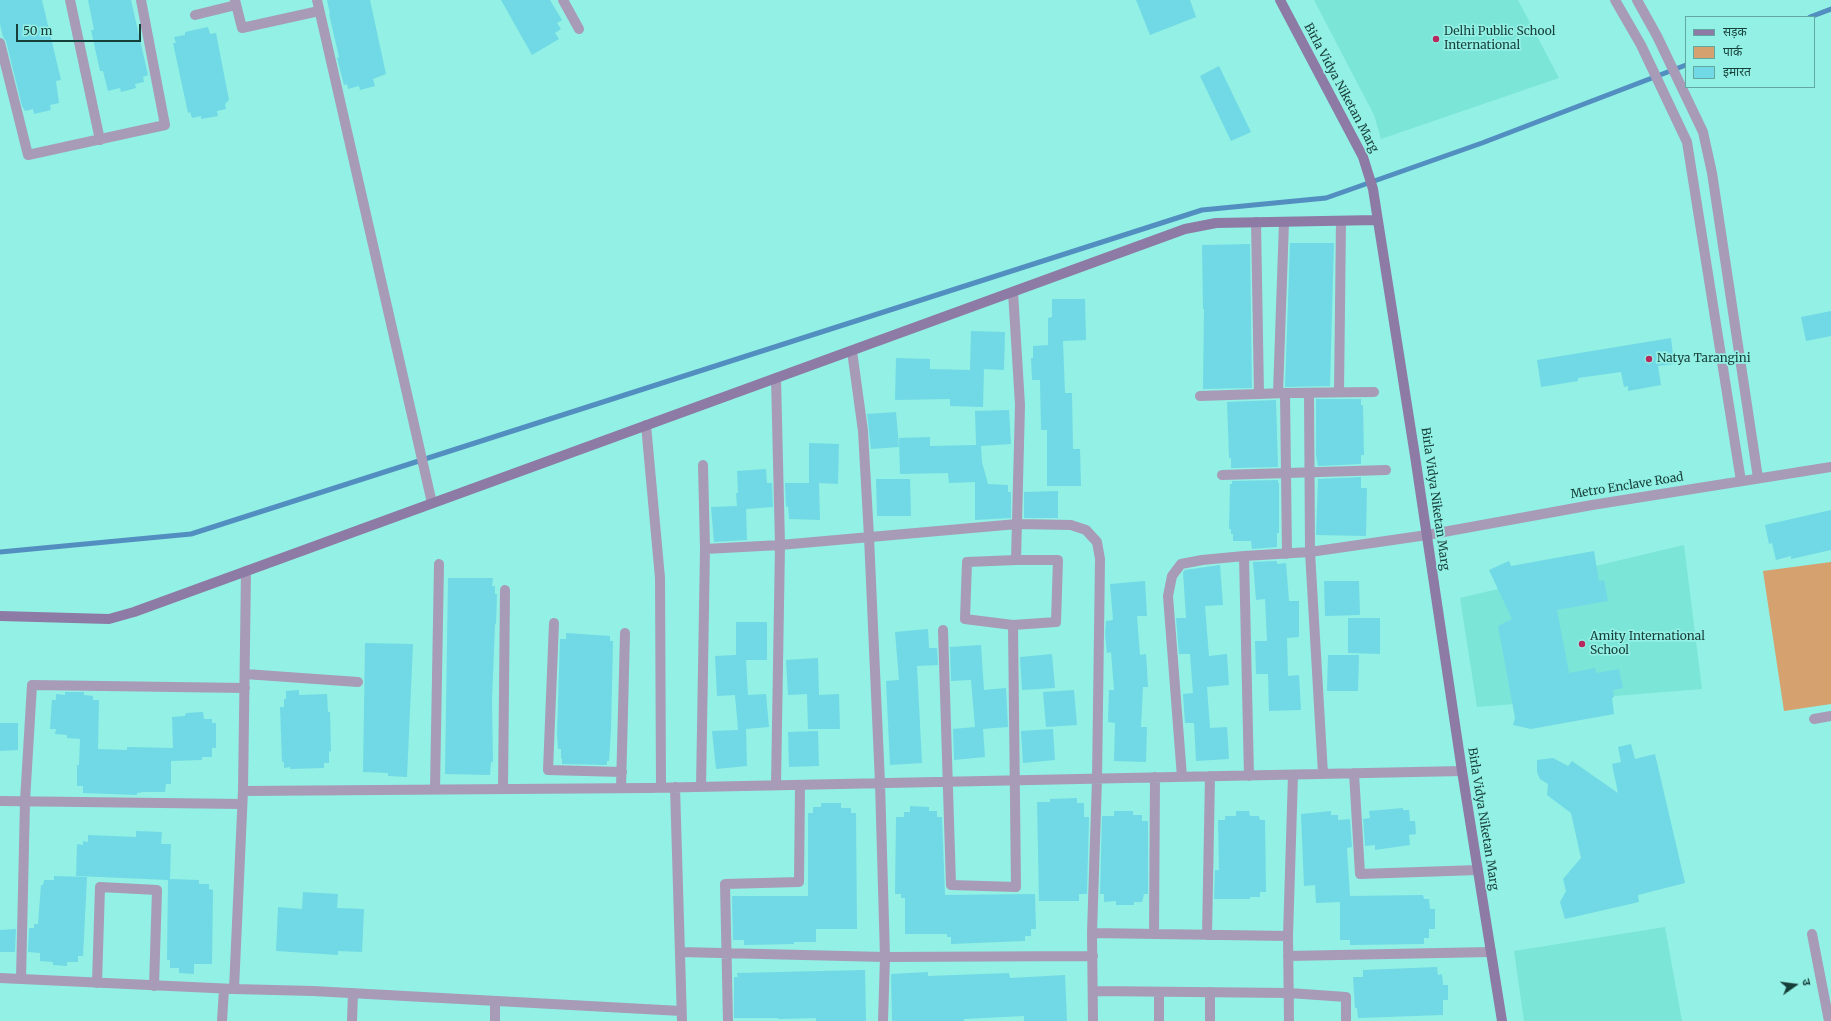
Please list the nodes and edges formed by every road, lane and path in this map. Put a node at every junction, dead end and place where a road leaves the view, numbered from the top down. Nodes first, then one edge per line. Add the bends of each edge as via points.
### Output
1 (70, 0) edge
2 (141, 0) edge
3 (317, 0) edge
4 (563, 0) edge
5 (1280, 0) edge
6 (1616, 0) edge
7 (1637, 0) edge
8 (236, 2) edge
9 (319, 11) junction
10 (195, 15) dead end
11 (579, 29) dead end
12 (1657, 36) junction
13 (0, 43) edge
14 (1641, 45) junction
15 (100, 140) junction
16 (1378, 220) junction
17 (1341, 221) junction
18 (1256, 222) junction
19 (1284, 222) junction
20 (1013, 292) junction
21 (852, 350) junction
22 (776, 378) junction
23 (1340, 392) junction
24 (1374, 392) dead end
25 (1282, 393) junction
26 (1310, 393) junction
27 (1259, 394) junction
28 (1200, 396) dead end
29 (646, 425) junction
30 (703, 465) dead end
31 (1831, 467) edge
32 (1386, 470) dead end
33 (1309, 473) junction
34 (1286, 474) junction
35 (1222, 475) dead end
36 (1758, 478) junction
37 (1741, 481) junction
38 (432, 503) junction
39 (1017, 524) junction
40 (1427, 535) junction
41 (868, 537) junction
42 (780, 545) junction
43 (705, 549) junction
44 (1310, 552) junction
45 (1287, 554) junction
46 (1244, 556) junction
47 (1016, 560) junction
48 (439, 564) dead end
49 (246, 571) junction
50 (505, 590) dead end
51 (0, 616) edge
52 (554, 623) dead end
53 (1013, 624) junction
54 (943, 630) dead end
55 (625, 632) dead end
56 (245, 674) junction
57 (358, 682) dead end
58 (245, 688) junction
59 (1831, 716) edge
60 (1814, 719) dead end
61 (1462, 771) junction
62 (622, 772) junction
63 (1354, 773) junction
64 (1323, 774) junction
65 (1293, 775) junction
66 (1210, 776) junction
67 (1249, 776) junction
68 (1155, 777) junction
69 (1182, 777) junction
70 (1097, 779) junction
71 (1015, 780) junction
72 (947, 781) junction
73 (880, 783) junction
74 (776, 785) junction
75 (800, 785) junction
76 (675, 787) junction
77 (701, 787) junction
78 (621, 788) junction
79 (661, 788) junction
80 (435, 789) junction
81 (503, 789) junction
82 (243, 791) junction
83 (0, 801) edge
84 (25, 801) junction
85 (242, 804) junction
86 (1478, 870) junction
87 (1092, 933) junction
88 (1154, 934) junction
89 (1812, 934) dead end
90 (1207, 935) junction
91 (1288, 936) junction
92 (680, 952) junction
93 (1491, 952) junction
94 (727, 953) junction
95 (1093, 956) junction
96 (1288, 956) junction
97 (885, 957) junction
98 (0, 978) edge
99 (21, 979) junction
100 (98, 983) junction
101 (154, 986) junction
102 (229, 989) junction
103 (1093, 991) junction
104 (1159, 992) junction
105 (1210, 992) junction
106 (353, 993) junction
107 (1288, 993) junction
108 (495, 1001) junction
109 (681, 1016) edge
110 (222, 1021) edge
111 (352, 1021) edge
112 (495, 1021) edge
113 (728, 1021) edge
114 (883, 1021) edge
115 (1094, 1021) edge
116 (1158, 1021) edge
117 (1210, 1021) edge
118 (1289, 1021) edge
119 (1346, 1021) edge
120 (1502, 1021) edge
121 (1829, 1021) edge

1 - 15 street
2 - 15 street via 165,124
3 - 9 street
4 - 11 street
5 - 16 street, Birla Vidya Niketan Marg via 1363,156 1373,188
6 - 14 street
7 - 12 street
8 - 9 street via 242,28
8 - 10 street
9 - 38 street
12 - 14 street
12 - 36 street via 1703,132 1712,173
13 - 15 street via 28,155
14 - 37 street via 1687,142
16 - 17 street
16 - 40 street, Birla Vidya Niketan Marg
17 - 19 street
17 - 23 street
18 - 19 street
18 - 20 street via 1216,223 1185,229
18 - 27 street
19 - 25 street
20 - 21 street
20 - 39 street via 1020,405
21 - 22 street
21 - 41 street via 863,430
22 - 29 street
22 - 42 street
23 - 24 street
23 - 26 street
25 - 26 street
25 - 27 street
25 - 34 street
26 - 33 street
27 - 28 street
29 - 38 street
29 - 79 street via 660,578
30 - 43 street
31 - 36 street, Metro Enclave Road
32 - 33 street
33 - 34 street
33 - 44 street
34 - 35 street
34 - 45 street
36 - 37 street, Metro Enclave Road
37 - 40 street, Metro Enclave Road
38 - 49 street
39 - 41 street
39 - 47 street
39 - 70 street via 1071,525 1086,530 1097,542 1100,559
40 - 44 street, Metro Enclave Road
40 - 61 street, Birla Vidya Niketan Marg
41 - 42 street
41 - 73 street
42 - 43 street
42 - 74 street
43 - 77 street
44 - 45 street, Metro Enclave Road
44 - 64 street
45 - 46 street, Metro Enclave Road
46 - 67 street
46 - 69 street, Metro Enclave Road via 1181,564 1172,576 1168,596
47 - 53 street via 1058,560 1056,622
47 - 53 street via 967,562 965,619
48 - 80 street
49 - 51 street via 109,619
49 - 56 street
50 - 81 street
52 - 62 street via 548,770
53 - 71 street
54 - 72 street
55 - 62 street
56 - 57 street
56 - 58 street
58 - 82 street
58 - 84 street via 32,685
59 - 60 street
61 - 63 street
61 - 86 street, Birla Vidya Niketan Marg
62 - 78 street
63 - 64 street
63 - 86 street via 1360,874
64 - 65 street
65 - 67 street
65 - 91 street
66 - 67 street
66 - 69 street
66 - 90 street
68 - 69 street
68 - 70 street
68 - 88 street
70 - 71 street
70 - 87 street
71 - 72 street
71 - 72 street via 1016,887 951,885
72 - 73 street
73 - 75 street
73 - 97 street
74 - 75 street
74 - 77 street
75 - 94 street via 799,882 725,884
76 - 77 street
76 - 79 street
76 - 92 street
78 - 79 street
78 - 81 street
80 - 81 street
80 - 82 street
82 - 85 street
83 - 84 street
84 - 85 street
84 - 99 street
85 - 102 street
86 - 93 street, Birla Vidya Niketan Marg
87 - 88 street
87 - 95 street
88 - 90 street
89 - 121 street
90 - 91 street
91 - 96 street
92 - 94 street
92 - 109 street
93 - 96 street
93 - 120 street, Birla Vidya Niketan Marg
94 - 97 street
94 - 113 street
95 - 97 street
95 - 103 street
96 - 107 street
97 - 114 street
98 - 99 street
99 - 100 street
100 - 101 street
100 - 101 street via 100,888 157,890
101 - 102 street
102 - 106 street
102 - 110 street
103 - 104 street
103 - 115 street
104 - 105 street
104 - 116 street
105 - 107 street
105 - 117 street
106 - 108 street
106 - 111 street
107 - 118 street
107 - 119 street via 1346,997
108 - 109 street
108 - 112 street

